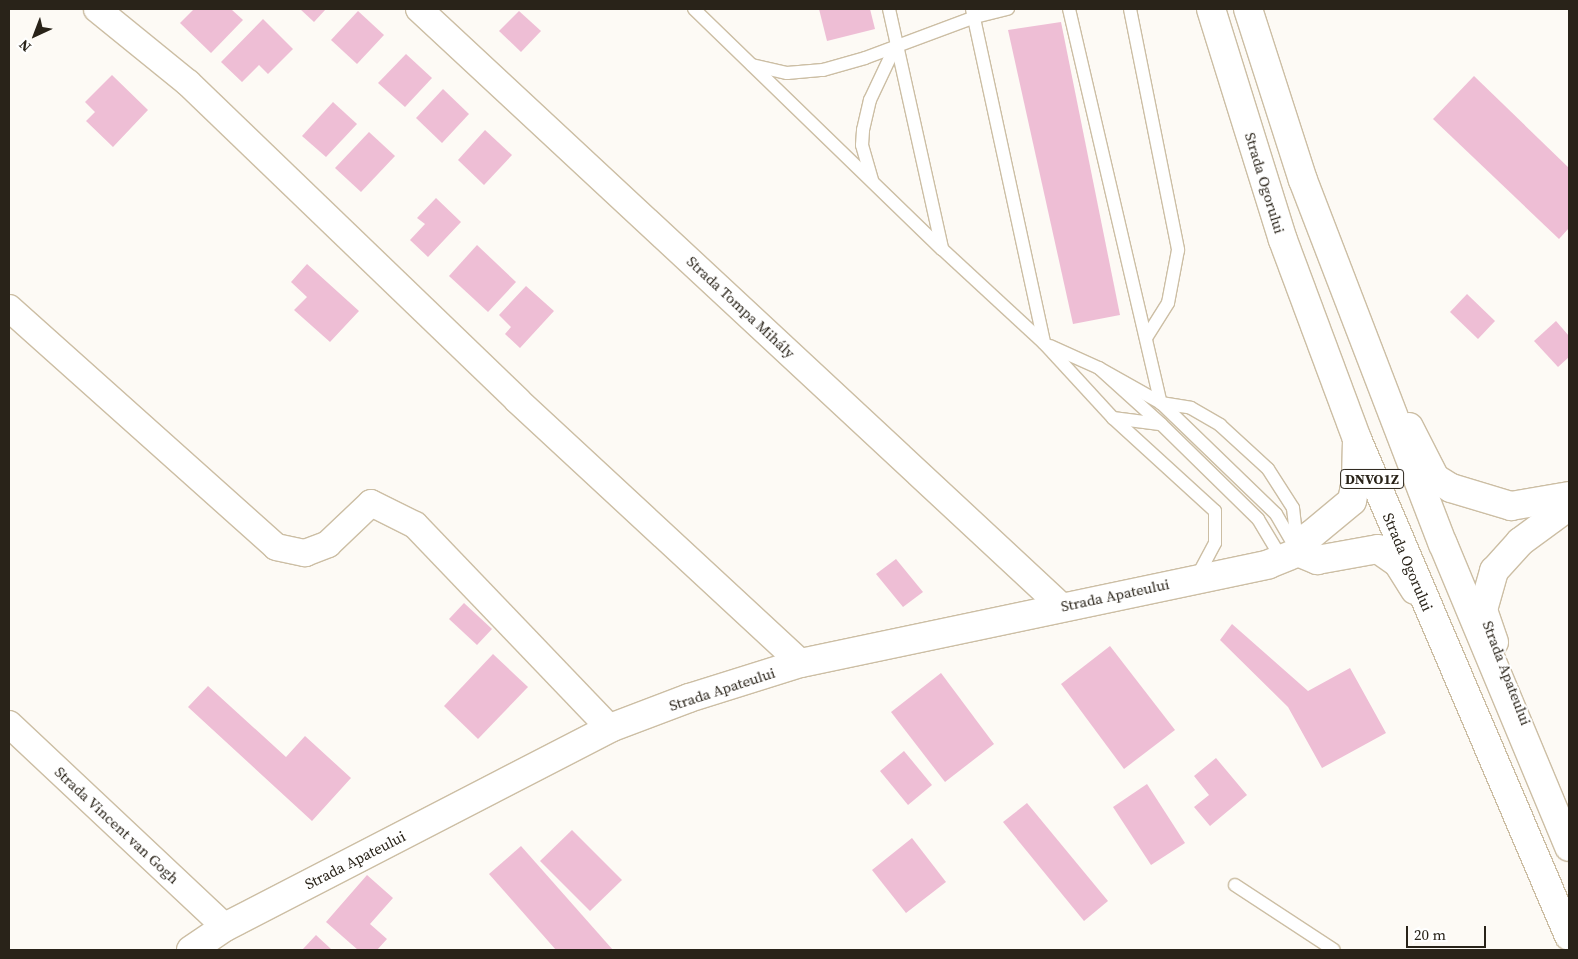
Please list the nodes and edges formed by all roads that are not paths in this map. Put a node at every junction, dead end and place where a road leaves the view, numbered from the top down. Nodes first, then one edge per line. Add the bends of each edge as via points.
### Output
1 (97, 9) edge
2 (419, 9) edge
3 (694, 9) edge
4 (889, 9) edge
5 (1008, 9) edge
6 (1069, 9) edge
7 (1130, 9) edge
8 (1248, 9) edge
9 (1210, 10) edge
10 (974, 13) edge
11 (897, 43) junction
12 (752, 65) junction
13 (872, 181) junction
14 (942, 249) junction
15 (9, 308) edge
16 (1146, 338) junction
17 (1044, 342) junction
18 (1369, 349) junction
19 (1099, 368) junction
20 (1161, 402) junction
21 (1113, 418) junction
22 (1161, 424) junction
23 (1357, 439) junction
24 (1569, 496) edge
25 (1569, 506) edge
26 (1290, 555) junction
27 (1196, 578) junction
28 (1061, 606) junction
29 (1433, 619) junction
30 (801, 663) junction
31 (9, 724) edge
32 (610, 728) junction
33 (1568, 843) edge
34 (1235, 885) dead end
35 (225, 927) junction
36 (1569, 936) edge
37 (191, 950) edge
38 (1334, 950) edge

1 - 30 street via 188,83 516,400
2 - 28 street, Strada Tompa Mihály
3 - 12 lane
4 - 11 lane
5 - 10 lane
6 - 16 lane
7 - 16 lane via 1178,250 1168,303
8 - 18 main road, DNVO1Z via 1303,180
9 - 23 main road, Strada Ogorului / DNVO1Z via 1283,240
10 - 11 lane
10 - 17 lane
11 - 12 lane via 865,58 823,70 787,73
11 - 13 lane via 870,100 863,130 862,145
11 - 14 lane
12 - 13 lane
13 - 14 lane
14 - 17 lane
15 - 32 street via 276,547 305,553 328,544 371,503 416,525
16 - 20 lane
17 - 19 lane
17 - 21 lane
18 - 24 main road via 1435,478 1451,488 1511,506
18 - 33 main road, DNVO1Z via 1442,544
19 - 20 lane
19 - 22 lane
20 - 26 lane via 1276,514
20 - 26 lane via 1191,408 1220,425 1268,469 1293,508
21 - 22 lane
21 - 27 lane via 1215,511 1215,543
22 - 26 lane
23 - 26 main road via 1352,501
23 - 29 main road, Strada Ogorului / DNVO1Z
25 - 33 main road, Strada Apateului via 1504,558 1494,571 1483,610 1514,685
26 - 27 main road, Strada Apateului via 1269,564
26 - 29 main road via 1317,560 1378,549 1398,563
27 - 28 main road, Strada Apateului
28 - 30 main road, Strada Apateului
29 - 36 main road, Strada Ogorului / DNVO1Z
30 - 32 main road, Strada Apateului via 689,698
31 - 35 street, Strada Vincent van Gogh
32 - 35 main road, Strada Apateului
34 - 38 lane
35 - 37 main road, Strada Apateului

